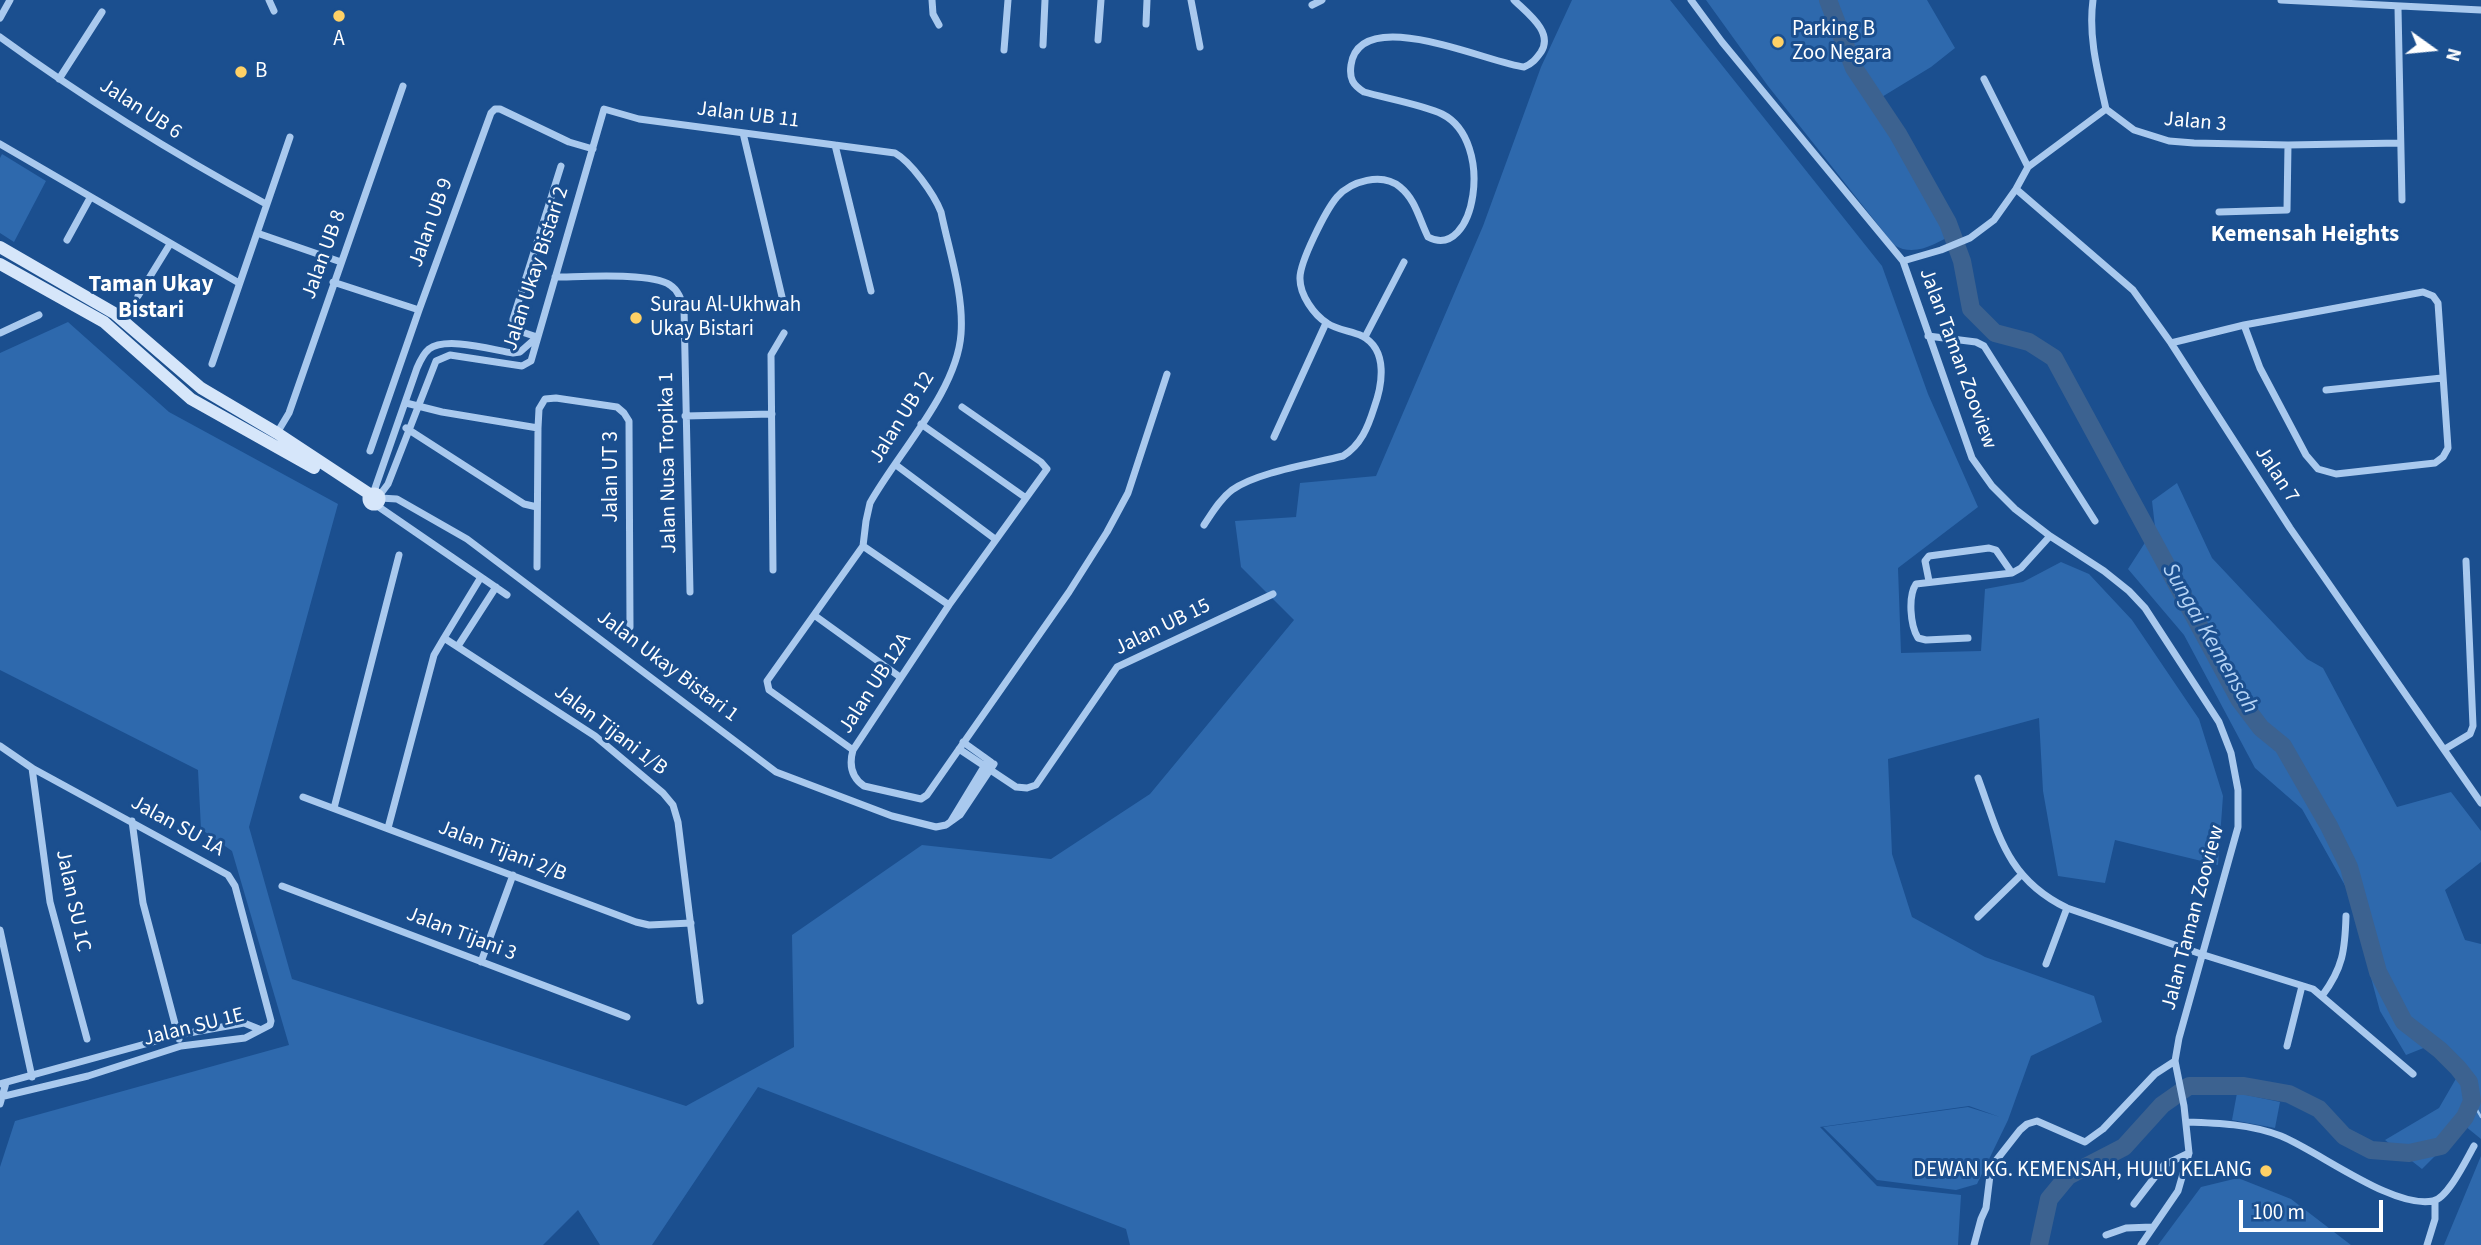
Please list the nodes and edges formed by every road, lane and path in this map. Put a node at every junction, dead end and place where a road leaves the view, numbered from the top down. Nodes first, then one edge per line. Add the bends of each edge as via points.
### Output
1 (10, 0) edge
2 (269, 0) edge
3 (932, 0) edge
4 (1008, 0) edge
5 (1045, 0) edge
6 (1101, 0) edge
7 (1147, 0) edge
8 (1191, 0) edge
9 (1322, 0) edge
10 (1514, 0) edge
11 (1691, 0) edge
12 (2093, 0) edge
13 (2281, 0) edge
14 (2458, 4) edge
15 (1312, 5) dead end
16 (2398, 8) junction
17 (2481, 10) edge
18 (274, 11) dead end
19 (102, 12) dead end
20 (0, 18) edge
21 (1146, 24) dead end
22 (939, 25) dead end
23 (0, 37) edge
24 (1098, 40) dead end
25 (1043, 45) dead end
26 (1200, 47) dead end
27 (1004, 50) dead end
28 (59, 79) junction
29 (1984, 79) dead end
30 (404, 86) dead end
31 (2106, 110) junction
32 (602, 116) joint
33 (743, 133) junction
34 (290, 137) dead end
35 (2400, 143) junction
36 (0, 144) edge
37 (835, 145) junction
38 (2288, 145) junction
39 (593, 149) junction
40 (895, 153) joint
41 (561, 166) dead end
42 (2028, 167) junction
43 (2016, 189) junction
44 (90, 198) junction
45 (2402, 200) dead end
46 (266, 204) junction
47 (2220, 212) dead end
48 (257, 233) junction
49 (67, 240) dead end
50 (170, 244) junction
51 (0, 247) edge
52 (1903, 261) junction
53 (341, 262) junction
54 (1404, 262) dead end
55 (0, 264) edge
56 (555, 277) junction
57 (239, 282) junction
58 (333, 282) junction
59 (870, 291) dead end
60 (138, 296) dead end
61 (783, 301) dead end
62 (419, 310) junction
63 (39, 315) dead end
64 (1326, 323) junction
65 (2244, 325) junction
66 (0, 333) edge
67 (784, 333) dead end
68 (1928, 336) junction
69 (537, 337) junction
70 (1365, 338) junction
71 (2171, 343) junction
72 (212, 364) dead end
73 (1167, 374) dead end
74 (2442, 378) junction
75 (2326, 390) dead end
76 (406, 403) junction
77 (418, 407) junction
78 (962, 407) dead end
79 (772, 414) junction
80 (685, 416) junction
81 (921, 424) junction
82 (397, 425) junction
83 (538, 428) junction
84 (408, 429) junction
85 (277, 433) junction
86 (1274, 438) dead end
87 (370, 451) dead end
88 (896, 465) junction
89 (1026, 498) junction
90 (375, 499) junction
91 (537, 507) junction
92 (2095, 521) dead end
93 (1204, 525) dead end
94 (2050, 536) junction
95 (995, 538) junction
96 (863, 546) junction
97 (399, 555) dead end
98 (2466, 561) dead end
99 (537, 567) dead end
100 (773, 570) dead end
101 (2012, 573) junction
102 (481, 576) junction
103 (1929, 581) junction
104 (496, 587) junction
105 (690, 593) dead end
106 (1273, 594) dead end
107 (507, 595) dead end
108 (949, 605) junction
109 (462, 608) junction
110 (814, 615) junction
111 (476, 617) junction
112 (630, 627) dead end
113 (444, 638) junction
114 (1968, 638) dead end
115 (458, 646) junction
116 (901, 677) junction
117 (0, 746) edge
118 (961, 746) junction
119 (2445, 749) junction
120 (853, 750) junction
121 (989, 765) junction
122 (32, 768) junction
123 (1978, 778) dead end
124 (303, 797) dead end
125 (2481, 803) edge
126 (334, 808) junction
127 (132, 821) junction
128 (388, 828) junction
129 (513, 875) junction
130 (2021, 876) junction
131 (282, 886) dead end
132 (2067, 908) junction
133 (2346, 916) dead end
134 (1978, 917) dead end
135 (691, 923) junction
136 (0, 930) edge
137 (2204, 956) junction
138 (481, 962) junction
139 (2046, 964) dead end
140 (2302, 986) junction
141 (2322, 996) junction
142 (700, 1001) dead end
143 (627, 1017) dead end
144 (259, 1029) junction
145 (178, 1035) junction
146 (87, 1039) dead end
147 (181, 1046) junction
148 (2287, 1046) dead end
149 (2175, 1061) junction
150 (2413, 1074) dead end
151 (32, 1077) junction
152 (3, 1083) edge
153 (1, 1099) edge
154 (2186, 1122) junction
155 (2474, 1146) dead end
156 (2189, 1153) junction
157 (2435, 1201) junction
158 (2134, 1203) dead end
159 (2152, 1227) junction
160 (2106, 1236) dead end
161 (1974, 1245) edge
162 (2141, 1245) edge
163 (2427, 1245) edge

1 - 20 street
2 - 18 street
3 - 22 street
4 - 27 street
5 - 25 street
6 - 24 street
7 - 21 street
8 - 26 street
9 - 15 street
10 - 64 street via 1540,26 1544,37 1544,48 1524,67 1399,37 1375,38 1355,52 1350,76 1355,86 1441,114 1456,124 1466,138 1475,183 1470,210 1446,241 1428,237 1408,193 1396,183 1371,180 1355,184 1337,197 1306,254 1299,278 1305,299
11 - 52 street, Jalan Taman Zooview
12 - 31 street via 2092,41
13 - 16 street
14 - 16 street
14 - 17 street
16 - 35 street
19 - 28 street
23 - 28 street, Jalan UB 6
28 - 46 street, Jalan UB 6 via 176,155
29 - 42 street
30 - 53 street, Jalan UB 8
31 - 38 street, Jalan 3 via 2134,130 2169,141
31 - 42 street
32 - 33 street, Jalan UB 11 via 604,109 639,119
32 - 39 street, Jalan Ukay Bistari 2
33 - 37 street, Jalan UB 11
33 - 61 street
34 - 46 street
35 - 38 street, Jalan 3
35 - 45 street
36 - 44 street
37 - 40 street, Jalan UB 11
37 - 59 street
38 - 47 street via 2287,209
39 - 56 street, Jalan Ukay Bistari 2
39 - 62 street, Jalan UB 9 via 495,109
40 - 81 street, Jalan UB 12 via 937,201 959,298 961,333 956,364
41 - 69 street via 513,319 519,331
42 - 43 street
43 - 52 street via 1994,219 1970,238
43 - 71 street, Jalan 7 via 2133,290
44 - 49 street
44 - 50 street
46 - 48 street
48 - 53 street
48 - 57 street
50 - 57 street
50 - 60 street
51 - 85 street, Jalan Ukay Bistari 1 via 114,313 201,388
52 - 68 street, Jalan Taman Zooview
53 - 58 street, Jalan UB 8
54 - 70 street
55 - 90 street, Jalan Ukay Bistari 1 via 104,322 191,399
56 - 69 street, Jalan Ukay Bistari 2
56 - 80 street, Jalan Nusa Tropika 1 via 641,278 670,284 684,308
57 - 72 street
58 - 62 street
58 - 85 street, Jalan UB 8 via 289,413
62 - 87 street, Jalan UB 9
63 - 66 street
64 - 70 street
64 - 86 street
65 - 71 street
65 - 74 street via 2423,292 2438,303
65 - 74 street via 2260,368 2306,455 2318,469 2336,474 2435,463 2444,457 2448,448
67 - 79 street via 771,355
68 - 92 street via 1984,346
68 - 94 street, Jalan Taman Zooview via 1972,458 1992,486
69 - 76 street via 513,353 447,343 431,347 423,356
69 - 77 street, Jalan Ukay Bistari 2 via 531,361 522,366 450,355 436,361
70 - 93 street via 1382,369 1381,388 1354,449 1343,456 1246,481 1230,491
71 - 119 street, Jalan 7 via 2290,528
73 - 118 street, Jalan UB 12A via 1128,493 1107,532
74 - 75 street
76 - 77 street
76 - 82 street
77 - 83 street
77 - 84 street, Jalan Ukay Bistari 2
78 - 89 street, Jalan UB 12A via 1047,470
79 - 80 street
79 - 100 street
80 - 105 street, Jalan Nusa Tropika 1
81 - 88 street, Jalan UB 12
81 - 89 street
82 - 84 street
82 - 90 street
83 - 91 street, Jalan UT 3
83 - 112 street, Jalan UT 3 via 539,409 545,399 556,398 617,407 629,421
84 - 90 street, Jalan Ukay Bistari 2 via 388,484
84 - 91 street via 524,504
85 - 90 street, Jalan Ukay Bistari 1
88 - 95 street
88 - 96 street, Jalan UB 12 via 870,503
89 - 95 street, Jalan UB 12A
90 - 102 street, Jalan Ukay Bistari 1
90 - 121 street, Jalan Ukay Bistari 1 via 397,499 467,539 776,772 936,827 960,815
91 - 99 street, Jalan UT 3
94 - 101 street
94 - 137 street, Jalan Taman Zooview via 2104,571 2145,608 2219,723 2231,753 2238,827
95 - 108 street, Jalan UB 12A
96 - 108 street
96 - 110 street, Jalan UB 12
97 - 126 street
98 - 119 street via 2473,726 2470,734
101 - 103 street
101 - 103 street via 1996,550 1989,548 1929,556 1925,561
102 - 104 street, Jalan Ukay Bistari 1
102 - 109 street
103 - 114 street via 1916,584 1912,592 1913,631 1927,640
104 - 107 street, Jalan Ukay Bistari 1
104 - 111 street
106 - 121 street, Jalan UB 15 via 1118,667 1036,785 1016,787
108 - 116 street, Jalan UB 12A
109 - 111 street
109 - 113 street
110 - 116 street
110 - 120 street, Jalan UB 12 via 767,686
111 - 115 street
113 - 115 street, Jalan Tijani 1/B
113 - 128 street via 434,655
115 - 135 street, Jalan Tijani 1/B via 595,736 663,793 678,822
116 - 120 street, Jalan UB 12A
117 - 122 street, Jalan SU 1A
118 - 120 street, Jalan UB 12A via 921,799 857,781 851,767
118 - 121 street, Jalan UB 15
119 - 125 street, Jalan 7
122 - 127 street, Jalan SU 1A
122 - 146 street, Jalan SU 1C via 50,902
123 - 130 street via 2005,850
124 - 126 street, Jalan Tijani 2/B
126 - 128 street, Jalan Tijani 2/B
127 - 144 street, Jalan SU 1A via 228,875 235,886 271,1021
127 - 145 street via 143,903
128 - 129 street, Jalan Tijani 2/B
129 - 135 street, Jalan Tijani 2/B via 636,922
129 - 138 street
130 - 132 street via 2046,898
130 - 134 street
131 - 138 street, Jalan Tijani 3
132 - 137 street
132 - 139 street
133 - 141 street via 2341,962
135 - 142 street, Jalan Tijani 1/B
136 - 151 street
137 - 140 street
137 - 149 street, Jalan Taman Zooview
138 - 143 street, Jalan Tijani 3
140 - 141 street
140 - 148 street
141 - 150 street
144 - 145 street, Jalan SU 1E via 244,1023
144 - 147 street, Jalan SU 1E via 245,1038
145 - 147 street
145 - 151 street, Jalan SU 1E
147 - 153 street, Jalan SU 1E
149 - 154 street, Jalan Taman Zooview
149 - 161 street via 2155,1074 2085,1142 2037,1121 2027,1124 1991,1167 1986,1208
151 - 152 street, Jalan SU 1E
152 - 153 street
154 - 156 street, Jalan Taman Zooview
154 - 157 street via 2229,1123 2280,1136 2371,1185 2400,1197
155 - 157 street via 2454,1181
156 - 158 street via 2164,1165
156 - 159 street via 2178,1191
157 - 163 street
159 - 160 street via 2126,1228
159 - 162 street

